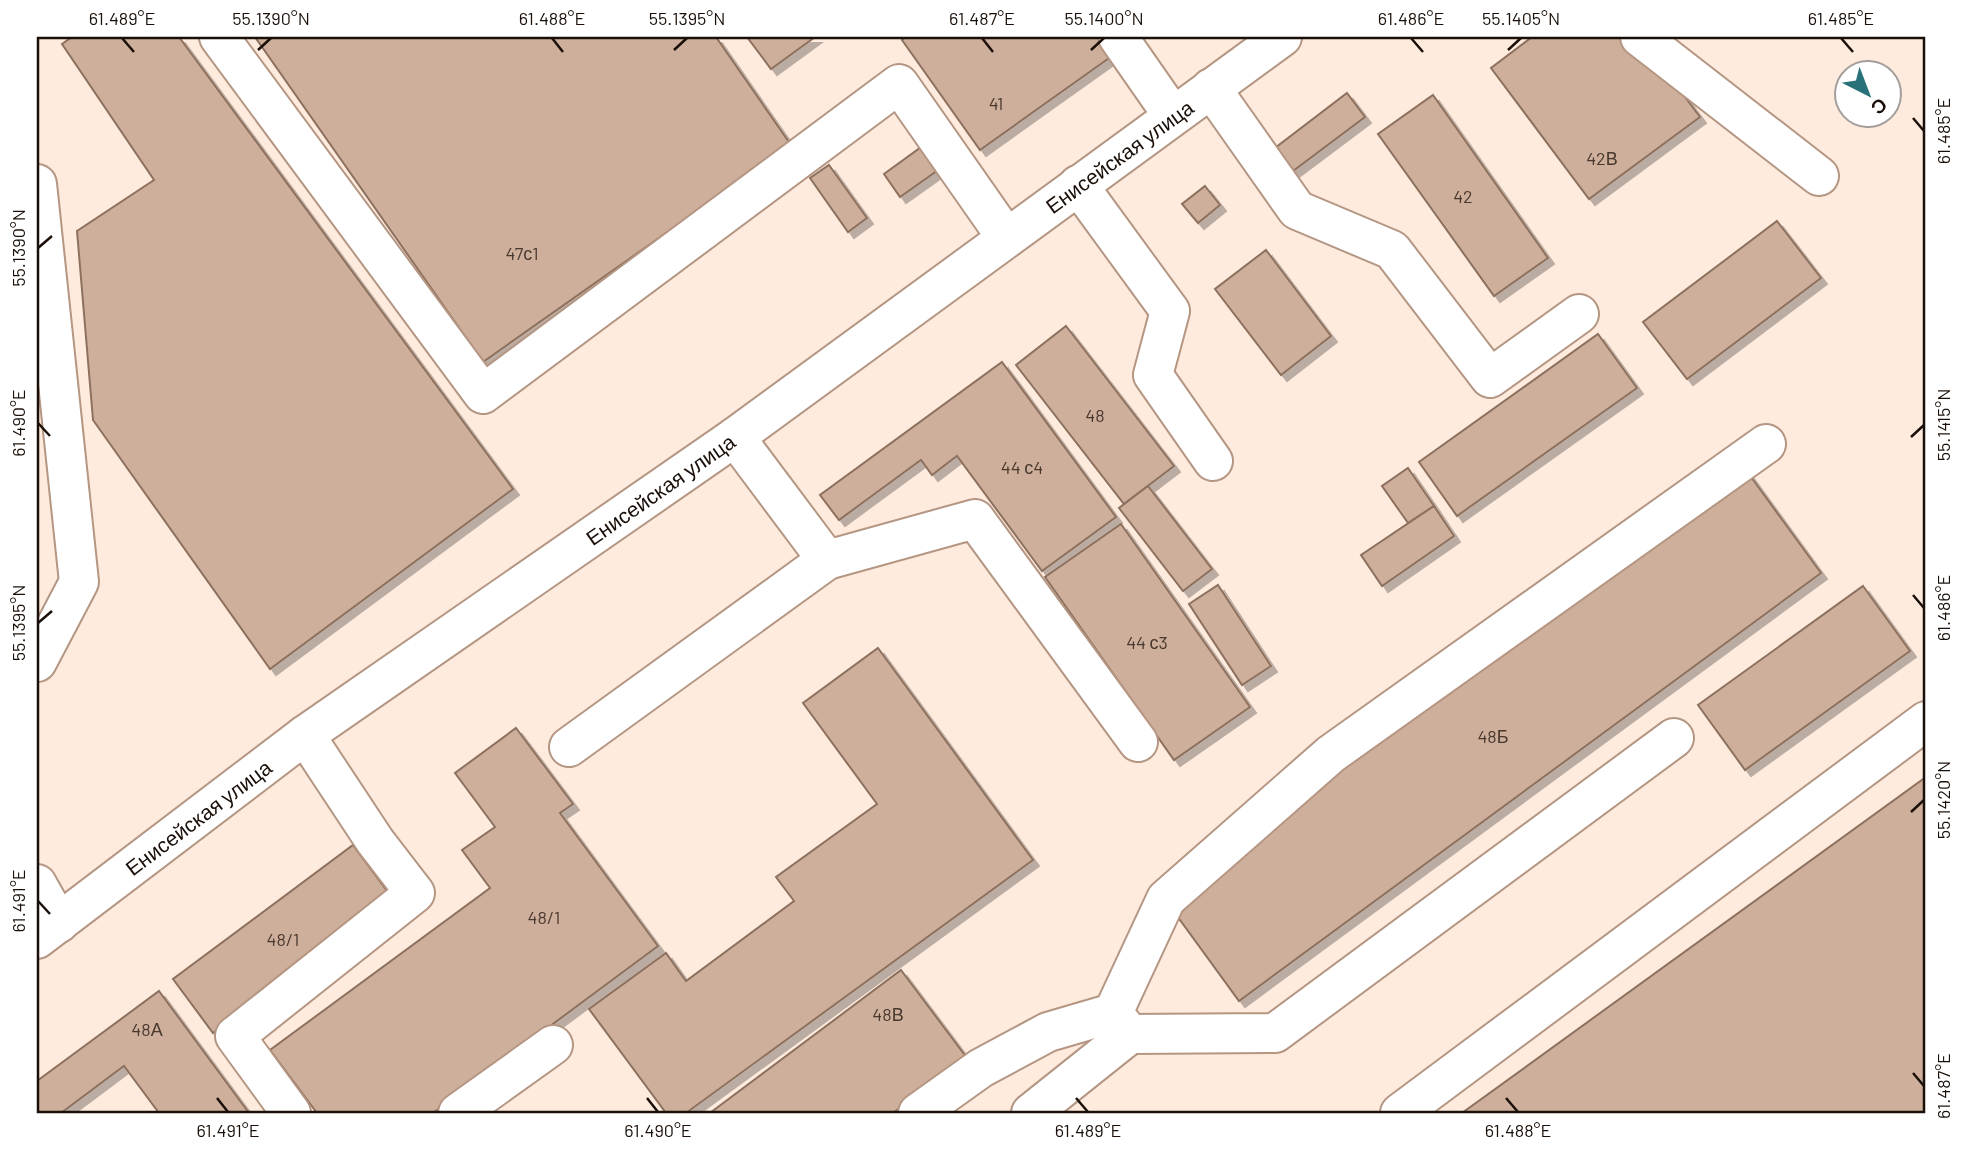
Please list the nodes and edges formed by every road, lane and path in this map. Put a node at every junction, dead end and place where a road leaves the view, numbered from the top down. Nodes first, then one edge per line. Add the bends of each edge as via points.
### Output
1 (219, 37) edge
2 (1118, 37) edge
3 (1282, 37) edge
4 (1640, 37) edge
5 (1211, 88) junction
6 (1172, 116) junction
7 (1819, 176) dead end
8 (37, 184) edge
9 (1078, 185) junction
10 (1006, 237) junction
11 (1579, 314) dead end
12 (735, 437) junction
13 (1766, 444) dead end
14 (1213, 461) dead end
15 (827, 559) junction
16 (37, 662) edge
17 (1926, 722) edge
18 (305, 736) junction
19 (1674, 738) dead end
20 (1138, 742) dead end
21 (569, 747) dead end
22 (37, 884) edge
23 (48, 931) edge
24 (1121, 1024) junction
25 (553, 1045) dead end
26 (290, 1113) edge
27 (458, 1113) edge
28 (918, 1113) edge
29 (1031, 1113) edge
30 (1400, 1113) edge

1 - 10 street via 483,394 899,84
2 - 6 street
3 - 5 street, Енисейская улица
4 - 7 street
5 - 6 street, Енисейская улица
5 - 11 street via 1297,210 1392,250 1490,378
6 - 9 street, Енисейская улица
8 - 16 street via 79,582
9 - 10 street, Енисейская улица
9 - 14 street via 1170,311 1153,375
10 - 12 street, Енисейская улица
12 - 15 street
12 - 18 street, Енисейская улица
13 - 24 street via 1331,754 1167,899
15 - 20 street via 975,519
15 - 21 street
17 - 30 street
18 - 23 street, Енисейская улица
18 - 26 street via 415,893 235,1036
19 - 24 street via 1275,1033
22 - 23 street
24 - 28 street via 1048,1032 981,1068
24 - 29 street
25 - 27 street

